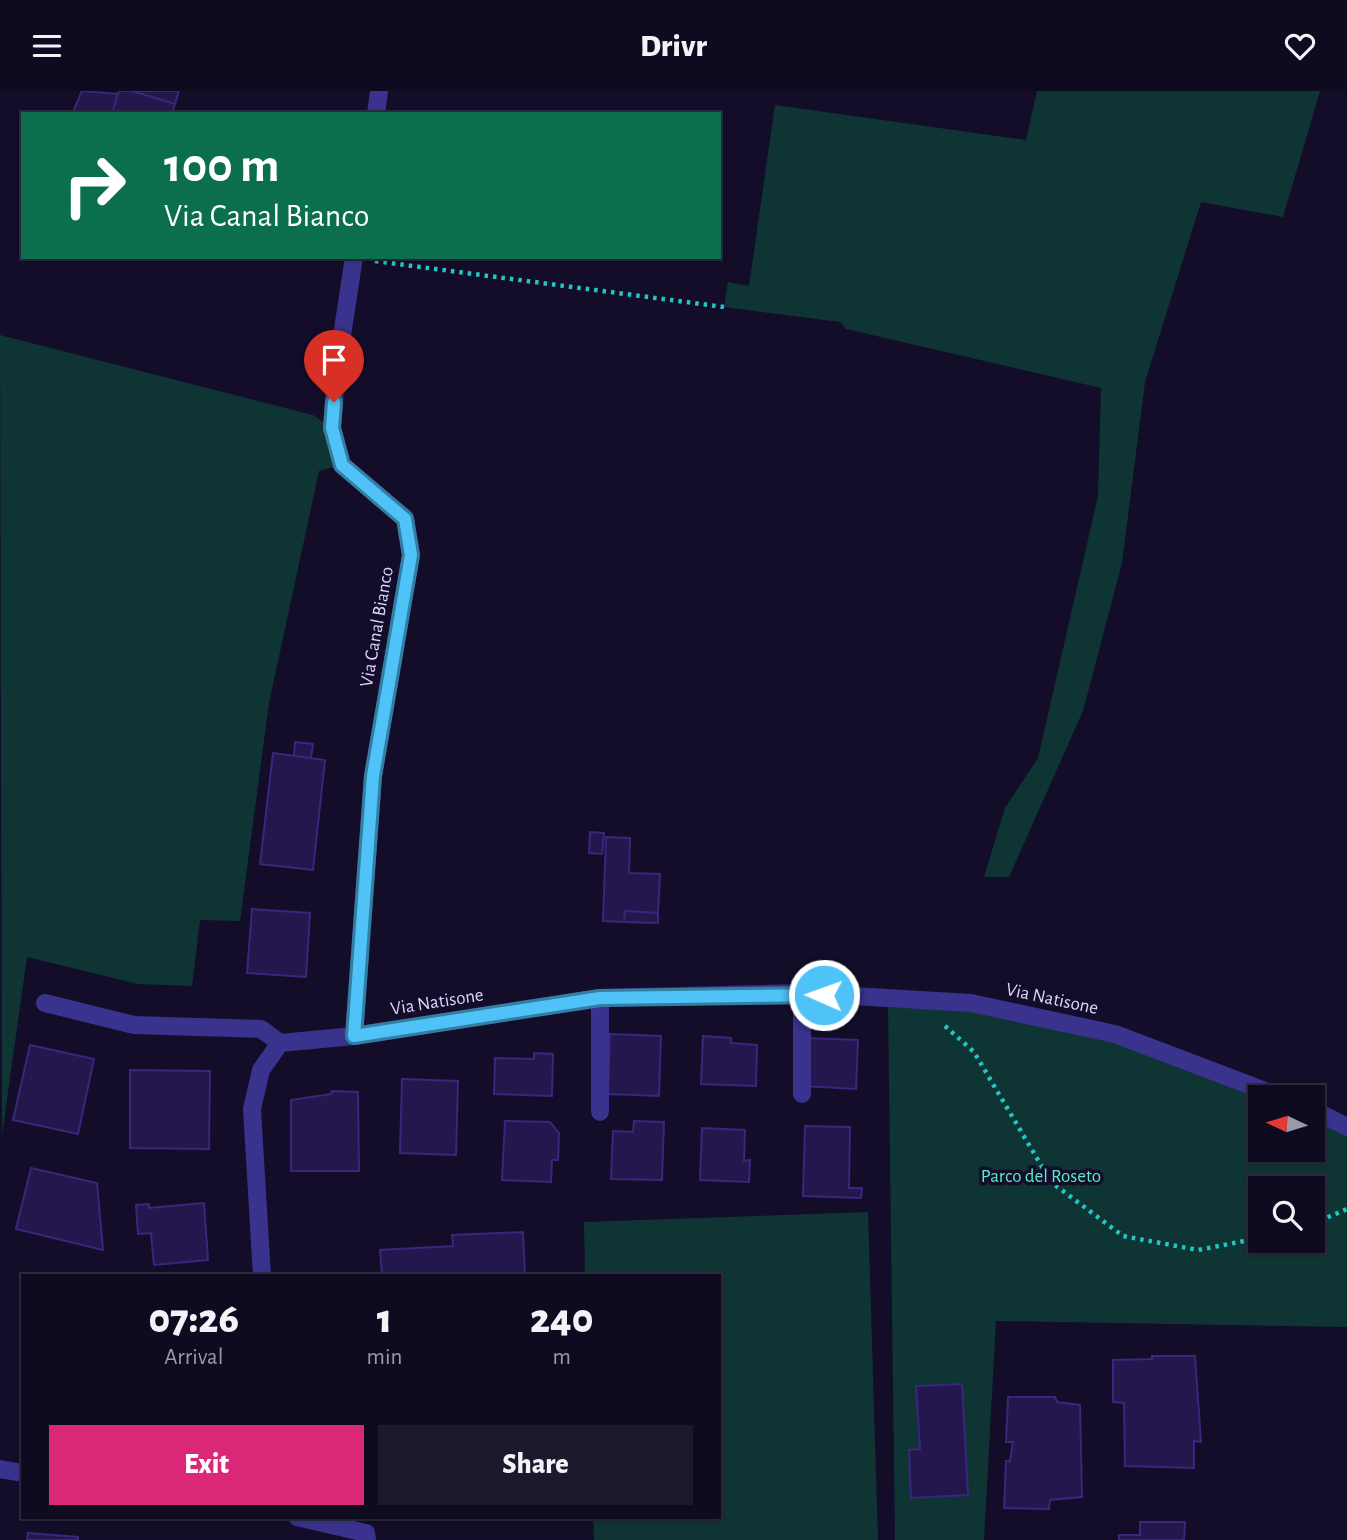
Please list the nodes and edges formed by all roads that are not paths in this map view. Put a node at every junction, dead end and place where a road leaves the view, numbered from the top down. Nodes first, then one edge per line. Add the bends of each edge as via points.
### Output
1 (379, 91) edge
2 (376, 112) edge
3 (354, 259) edge
4 (802, 993) junction
5 (600, 998) junction
6 (45, 1003) dead end
7 (354, 1036) junction
8 (280, 1043) junction
9 (1249, 1085) edge
10 (802, 1094) dead end
11 (600, 1112) dead end
12 (1325, 1116) edge
13 (1347, 1127) edge
14 (262, 1274) edge
15 (0, 1469) edge
16 (21, 1473) edge
17 (306, 1519) edge
18 (367, 1540) edge

1 - 2 street
3 - 7 street, Via Canal Bianco via 332,428 342,465 405,519 411,555 373,776
4 - 5 street, Via Natisone
4 - 9 street, Via Natisone via 971,1003 1115,1034
4 - 10 street
5 - 7 street, Via Natisone
5 - 11 street
6 - 8 street via 134,1025 261,1029
7 - 8 street, Via Natisone
8 - 14 street via 261,1070 251,1109
12 - 13 street
15 - 16 street
17 - 18 street via 366,1533

